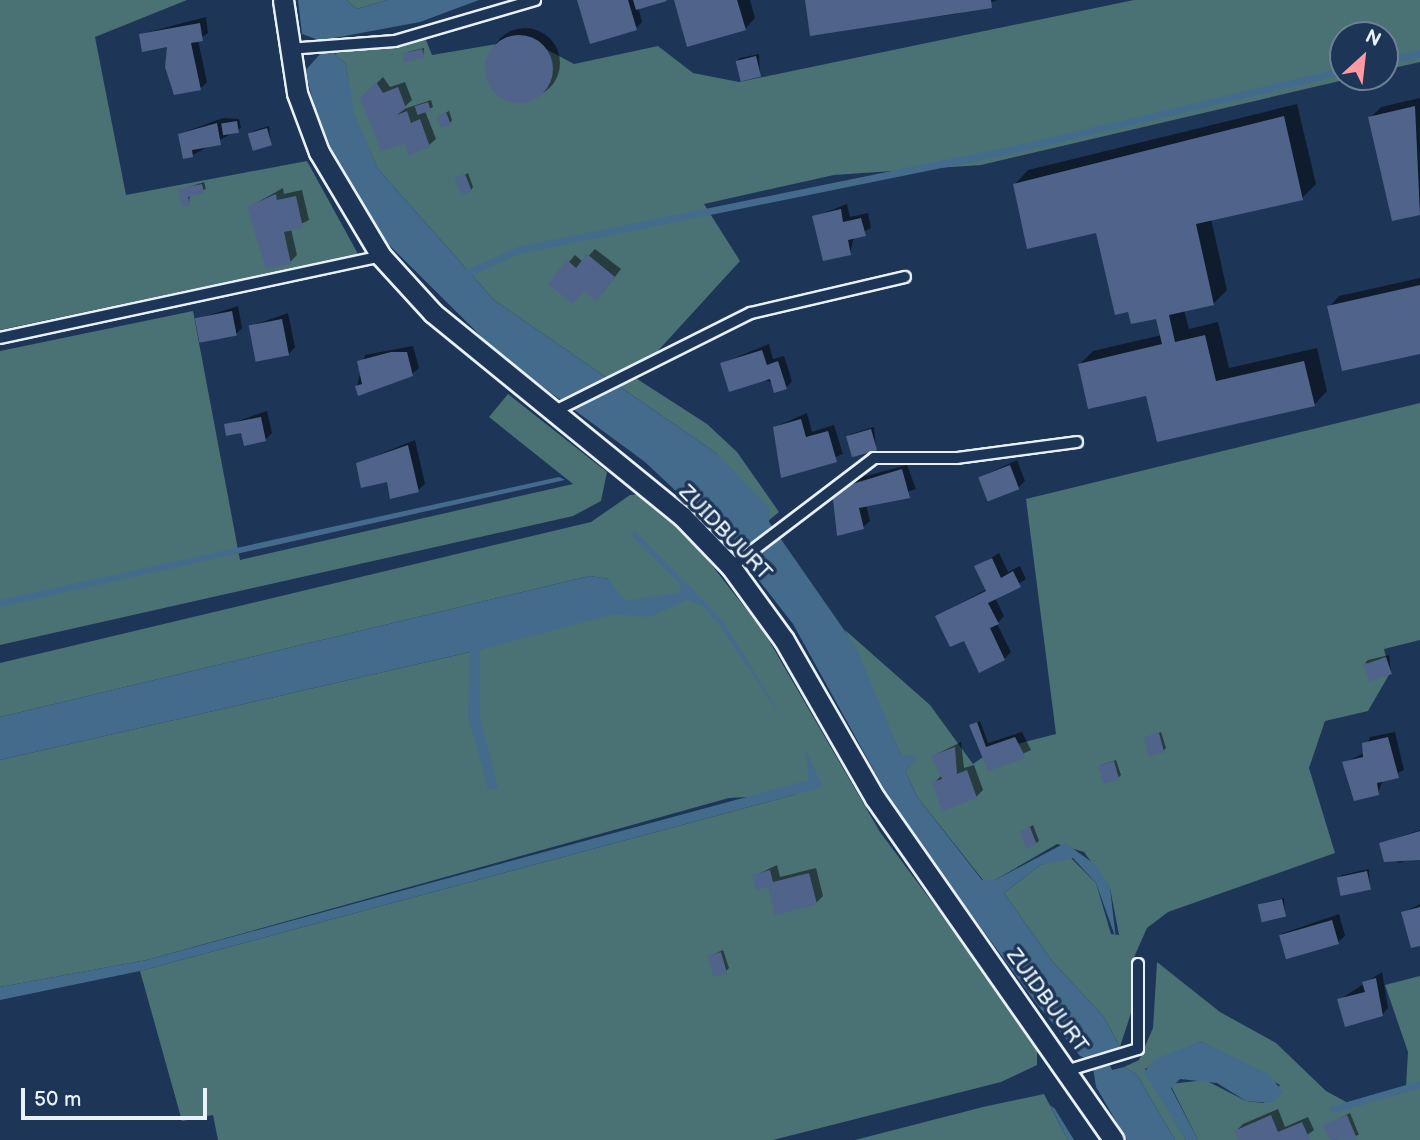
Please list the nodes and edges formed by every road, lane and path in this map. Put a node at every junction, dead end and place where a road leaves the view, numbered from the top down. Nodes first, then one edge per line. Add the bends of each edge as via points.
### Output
1 (283, 0) edge
2 (535, 0) edge
3 (288, 49) junction
4 (381, 256) junction
5 (905, 277) dead end
6 (0, 338) edge
7 (559, 408) junction
8 (1077, 442) dead end
9 (731, 567) junction
10 (1138, 964) dead end
11 (1069, 1070) junction
12 (1114, 1140) edge

1 - 3 street, ZUIDBUURT
2 - 3 lane via 395,41
3 - 4 street, ZUIDBUURT via 319,152
4 - 6 lane
4 - 7 street, ZUIDBUURT via 433,313
5 - 7 lane via 751,313
7 - 9 street, ZUIDBUURT via 681,516
8 - 9 lane via 957,458 874,457
9 - 11 street, ZUIDBUURT via 784,640 934,886
10 - 11 lane via 1138,1049 1092,1067
11 - 12 street, ZUIDBUURT

